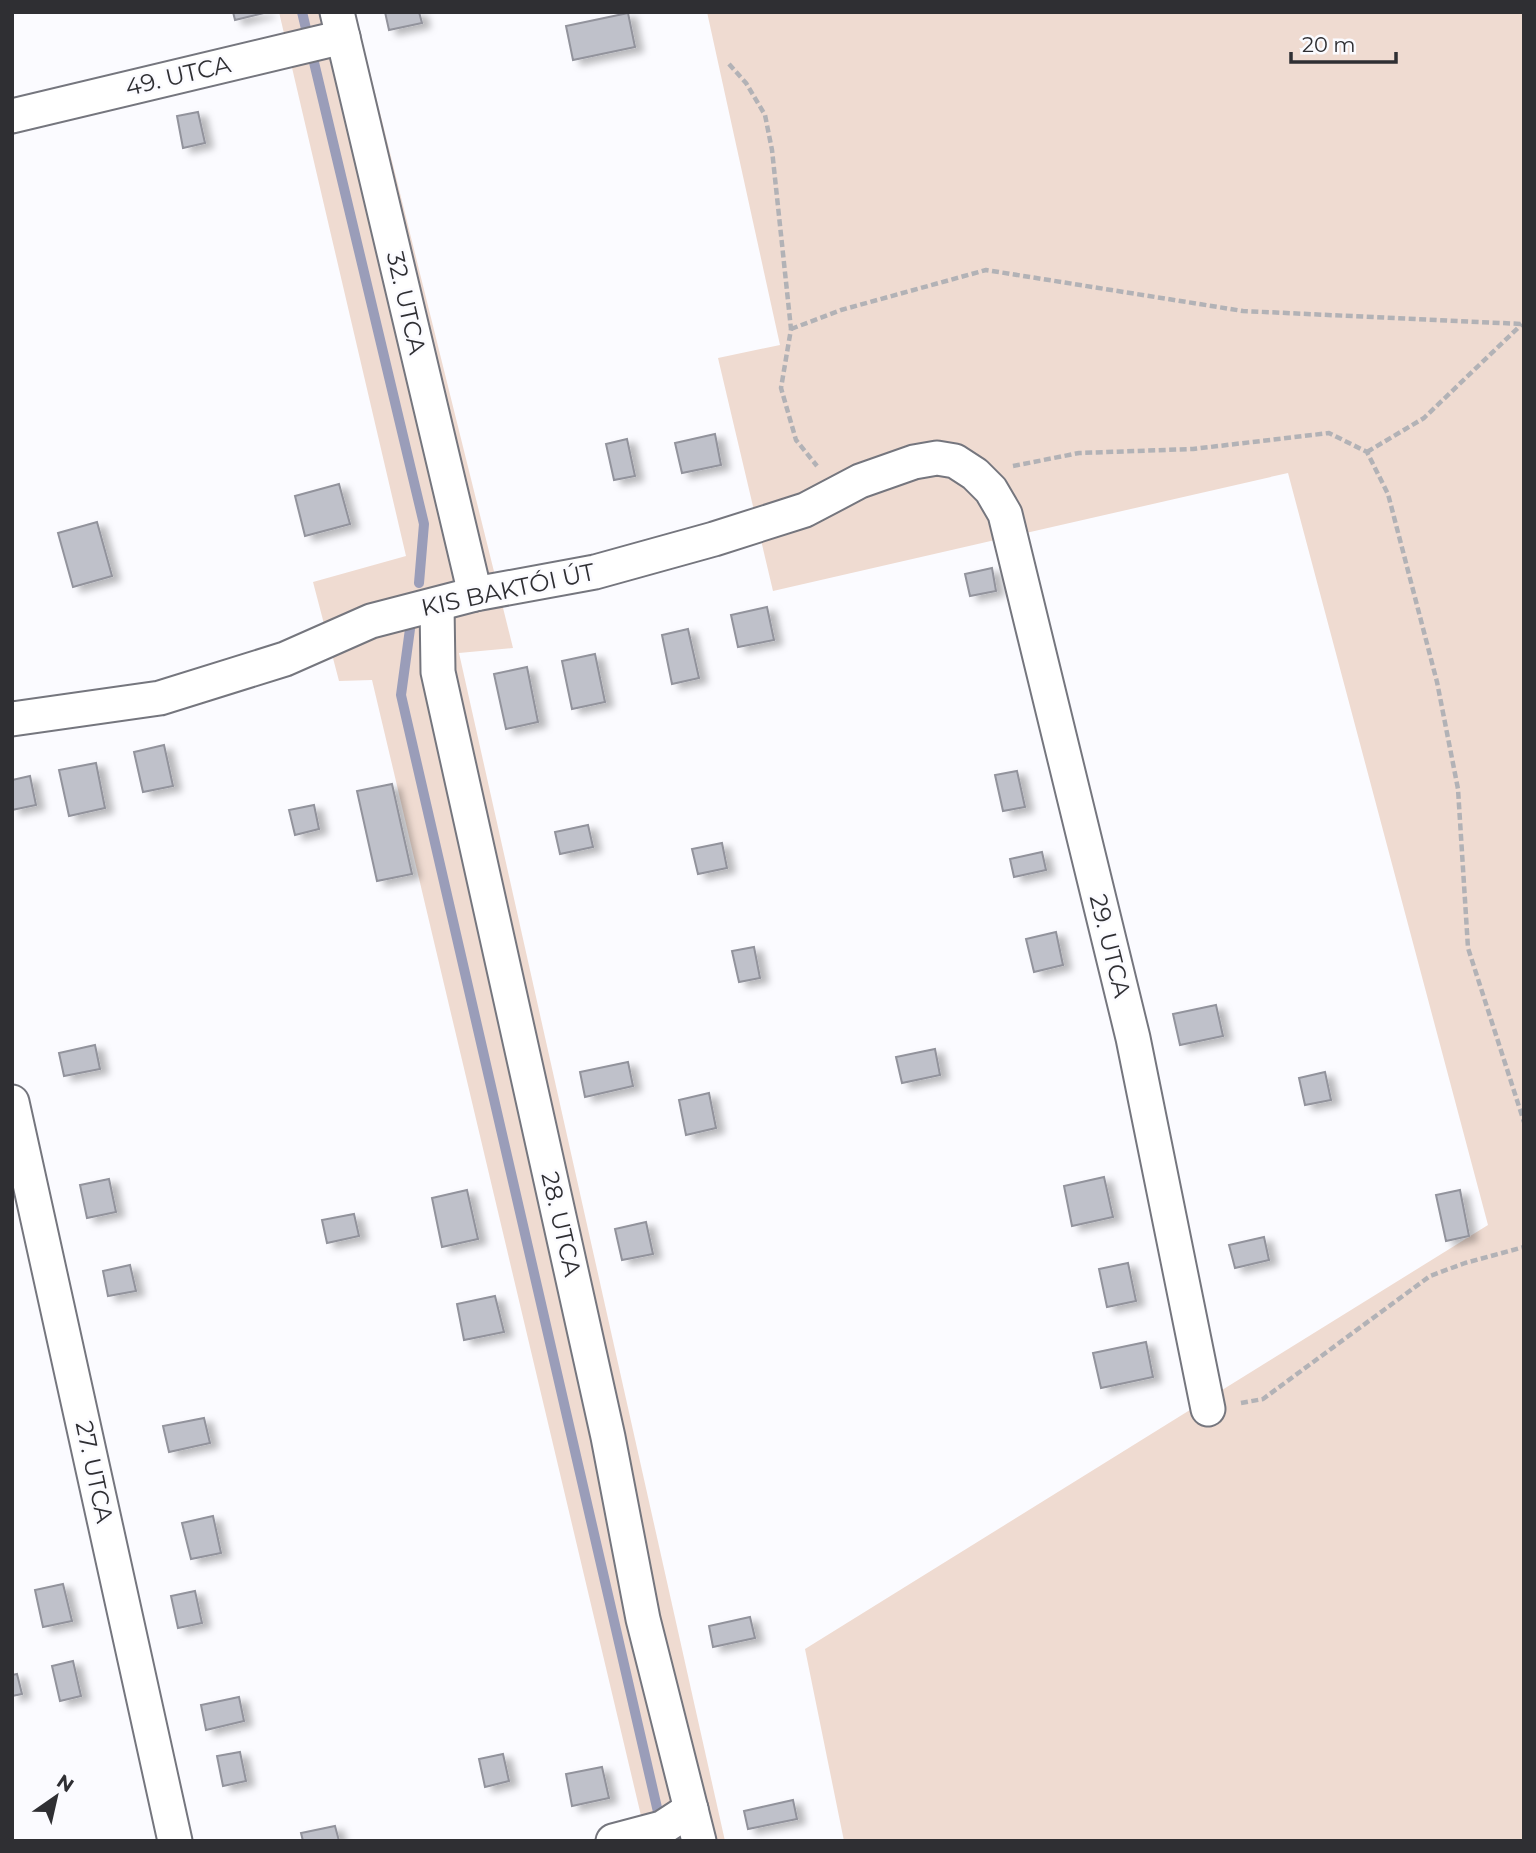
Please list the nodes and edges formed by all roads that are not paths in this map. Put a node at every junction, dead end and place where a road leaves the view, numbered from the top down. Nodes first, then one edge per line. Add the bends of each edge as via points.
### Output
1 (340, 25) edge
2 (12, 116) edge
3 (983, 482) joint
4 (475, 594) junction
5 (437, 605) junction
6 (12, 719) edge
7 (12, 1102) edge
8 (1208, 1409) road end
9 (691, 1808) junction
10 (175, 1841) edge
11 (613, 1841) edge
12 (699, 1841) edge

1 - 2 street, 49. UTCA
1 - 4 street, 32. UTCA
3 - 4 street, KIS BAKTÓI ÚT via 955,461 914,462 860,481 805,510 714,539 595,572
3 - 8 street, 29. UTCA via 1005,514 1133,1038
4 - 5 street, KIS BAKTÓI ÚT
5 - 6 street, KIS BAKTÓI ÚT via 370,621 285,659 160,698
5 - 9 street, 28. UTCA via 438,672 608,1437 643,1619
7 - 10 street, 27. UTCA
9 - 11 street via 662,1828
9 - 12 street, 28. UTCA

